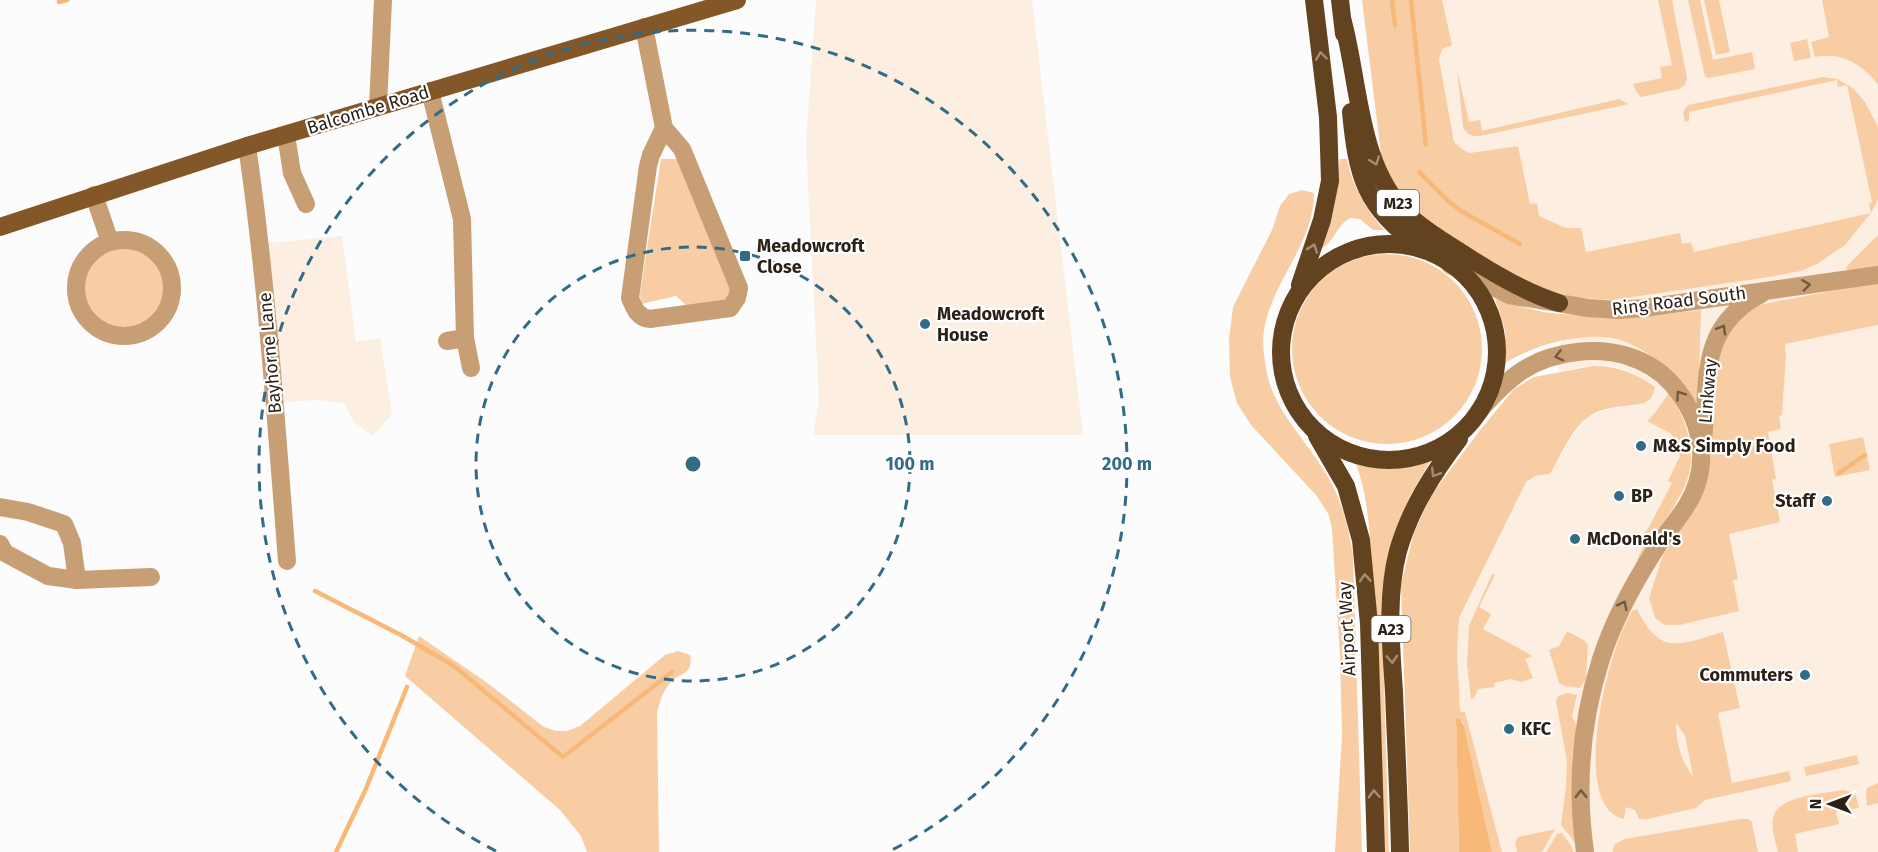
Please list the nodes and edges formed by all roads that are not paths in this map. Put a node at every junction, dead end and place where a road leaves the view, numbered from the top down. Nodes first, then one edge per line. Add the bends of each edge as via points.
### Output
1 (383, 0) edge
2 (737, 0) edge
3 (1314, 0) edge
4 (1340, 0) edge
5 (1343, 22) junction
6 (644, 27) junction
7 (430, 91) junction
8 (378, 106) junction
9 (664, 128) junction
10 (286, 135) junction
11 (247, 146) junction
12 (94, 195) junction
13 (306, 204) dead end
14 (0, 227) edge
15 (110, 242) junction
16 (1434, 254) junction
17 (1450, 265) junction
18 (1878, 275) edge
19 (1770, 290) junction
20 (1293, 303) junction
21 (1559, 303) junction
22 (471, 368) dead end
23 (1305, 418) junction
24 (1474, 418) junction
25 (1703, 447) junction
26 (0, 507) edge
27 (0, 544) edge
28 (287, 561) dead end
29 (152, 577) dead end
30 (77, 580) junction
31 (1376, 852) edge
32 (1400, 852) edge
33 (1585, 852) edge

1 - 8 street
2 - 6 main road, Balcombe Road
20 -> 3 highway via 1318,232 1330,181 1328,117
4 - 5 highway, M23
5 - 16 highway, M23 via 1355,148 1364,183 1388,221
5 -> 21 highway, M23 via 1369,146 1398,204 1423,227 1479,264
6 - 7 main road, Balcombe Road
6 - 9 street
7 - 8 main road, Balcombe Road
7 - 22 street via 462,219 456,339
8 - 10 main road, Balcombe Road
9 - 9 street via 682,149 739,288 730,308 645,319 630,298 648,166
10 - 11 main road, Balcombe Road
10 - 13 street via 292,173
11 - 12 main road, Balcombe Road
11 - 28 street, Bayhorne Lane via 258,219
12 - 14 main road, Balcombe Road
12 - 15 street
15 - 15 street via 90,254 81,267 78,299 84,314 98,328 130,336 161,319 169,305 172,285 168,268 158,253 141,243
16 - 17 highway
16 - 20 highway via 1388,244 1343,255 1313,275
17 - 21 street, Ring Road South via 1505,293
17 - 24 highway via 1480,293 1495,325 1496,370 1491,390
19 -> 18 street, Ring Road South
19 - 21 street, Ring Road South via 1625,310 1587,309
25 -> 19 street, Linkway via 1713,344 1735,312
20 - 23 highway via 1283,333 1281,367 1289,394
23 - 24 highway via 1341,449 1381,460 1426,453 1447,443
31 -> 23 highway, Airport Way / A23 via 1369,624 1361,540 1346,486
25 -> 24 street via 1693,417 1672,384 1641,360 1617,353 1576,352 1540,361 1509,379
24 -> 32 highway, A23 via 1414,509 1392,581 1390,626
33 -> 25 street, Linkway via 1581,760 1600,661 1635,583 1691,499 1700,474
26 - 30 street via 64,524 72,543
27 - 30 street via 5,554 48,576
29 - 30 street

